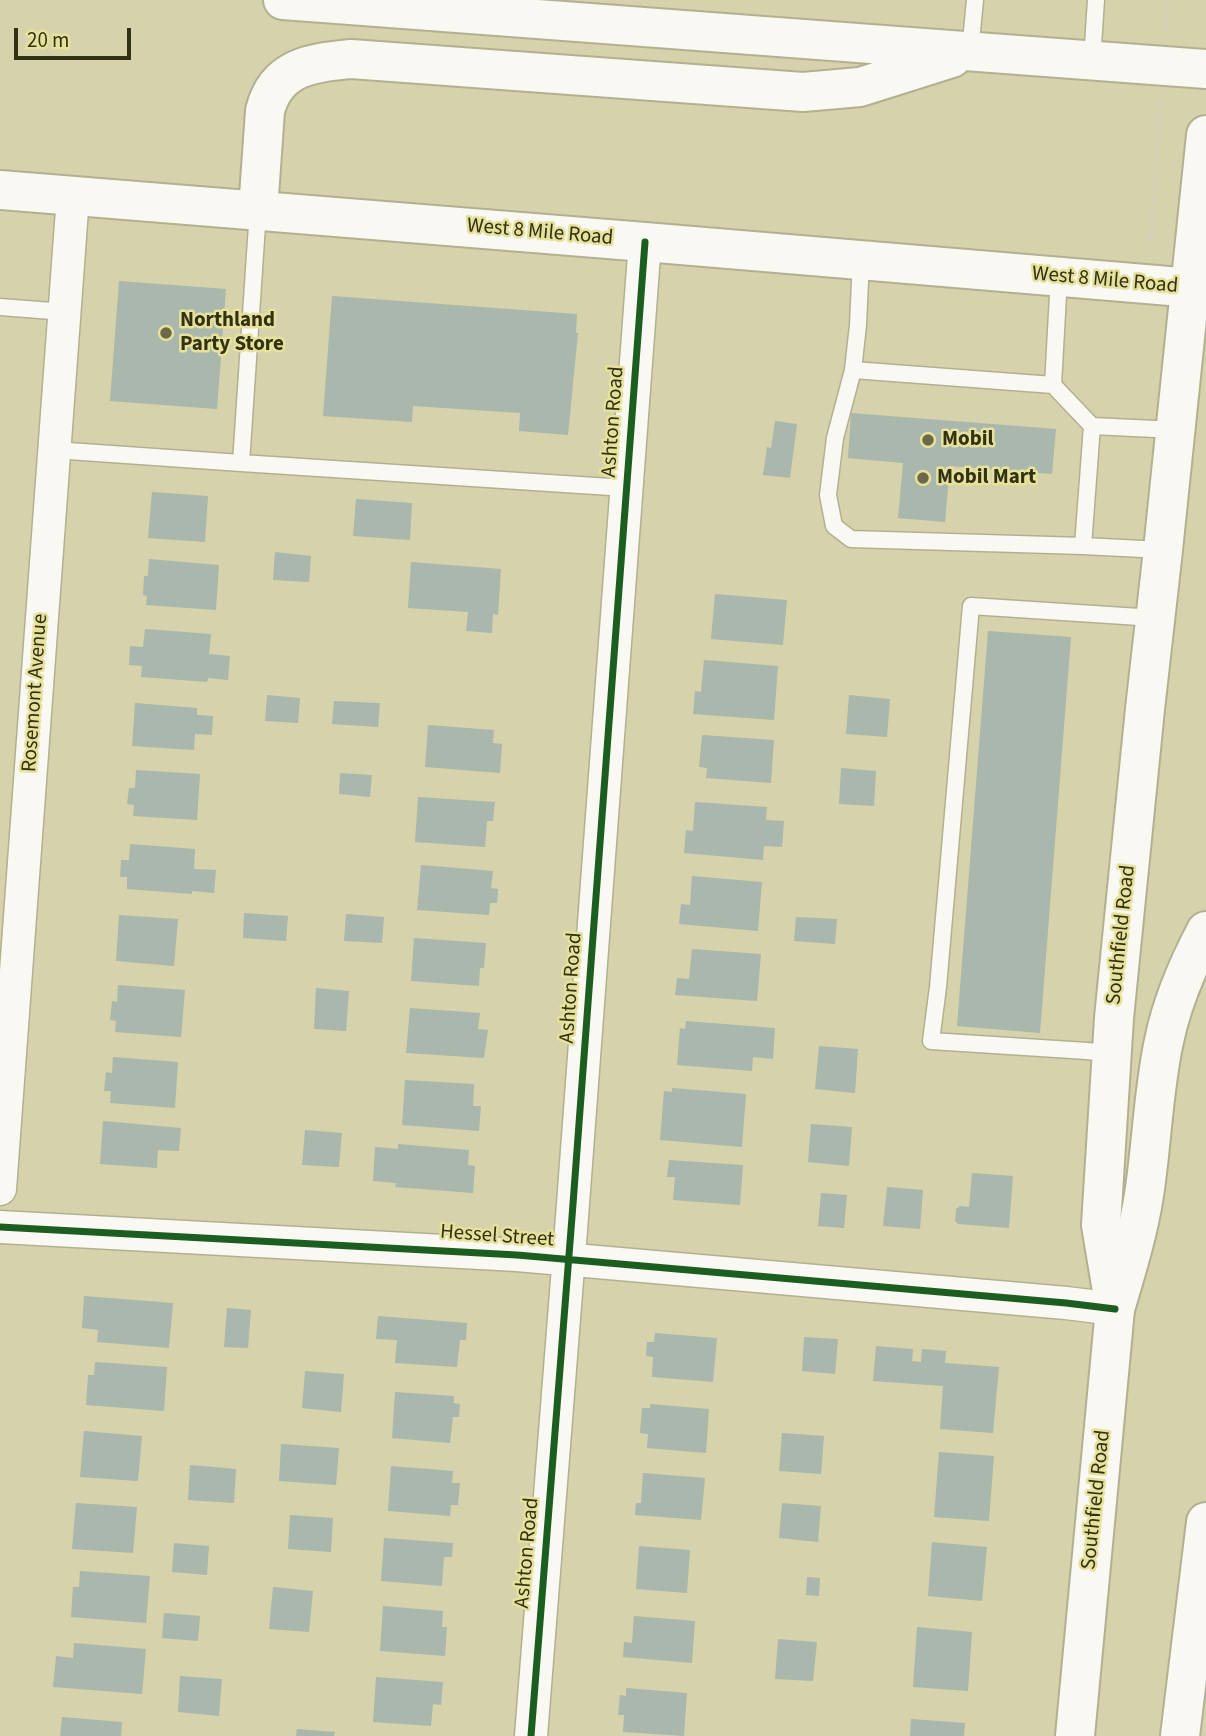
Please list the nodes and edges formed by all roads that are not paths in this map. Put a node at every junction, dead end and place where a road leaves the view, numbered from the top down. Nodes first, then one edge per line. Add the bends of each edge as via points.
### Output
1 (283, 0) edge
2 (975, 0) edge
3 (1096, 0) edge
4 (970, 52) junction
5 (1092, 61) junction
6 (1206, 69) edge
7 (1206, 135) edge
8 (0, 190) edge
9 (73, 196) junction
10 (258, 210) junction
11 (645, 242) junction
12 (861, 260) junction
13 (1059, 277) junction
14 (1199, 289) edge
15 (0, 307) edge
16 (65, 312) junction
17 (853, 370) junction
18 (1053, 385) junction
19 (1093, 425) junction
20 (1176, 430) junction
21 (54, 450) junction
22 (241, 463) junction
23 (626, 488) junction
24 (1083, 546) junction
25 (1163, 550) junction
26 (1155, 618) junction
27 (1206, 931) edge
28 (1111, 1054) junction
29 (0, 1189) edge
30 (0, 1227) edge
31 (569, 1259) junction
32 (1115, 1309) junction
33 (1206, 1522) edge
34 (531, 1736) edge
35 (1075, 1736) edge
36 (1180, 1736) edge

1 - 4 main road
2 - 4 lane
3 - 5 lane
4 - 5 main road
4 - 10 main road via 860,87 803,92 351,59 307,65 280,81 269,97
5 - 6 main road
7 - 14 main road, Southfield Road
8 - 9 main road, West 8 Mile Road
9 - 10 main road, West 8 Mile Road
9 - 16 street, Rosemont Avenue
10 - 11 main road, West 8 Mile Road
10 - 22 lane
11 - 12 main road, West 8 Mile Road
11 - 23 street, Ashton Road
12 - 13 main road, West 8 Mile Road
12 - 17 lane
13 - 14 main road, West 8 Mile Road
13 - 18 lane
14 - 20 main road, Southfield Road
15 - 16 lane
16 - 21 street, Rosemont Avenue
17 - 18 lane
17 - 24 lane via 835,438 828,495 834,526 851,540
18 - 19 lane
19 - 20 lane
19 - 24 lane
20 - 25 main road, Southfield Road
21 - 22 lane
21 - 29 street, Rosemont Avenue
22 - 23 lane
23 - 31 street, Ashton Road
24 - 25 lane
25 - 26 main road, Southfield Road
26 - 28 main road, Southfield Road
26 - 28 lane via 971,606 931,1041
27 - 32 main road via 1192,956 1164,1040 1144,1195
28 - 32 main road, Southfield Road via 1101,1225
30 - 31 street, Hessel Street
31 - 32 street, Hessel Street
31 - 34 street, Ashton Road
32 - 35 main road, Southfield Road
33 - 36 main road

